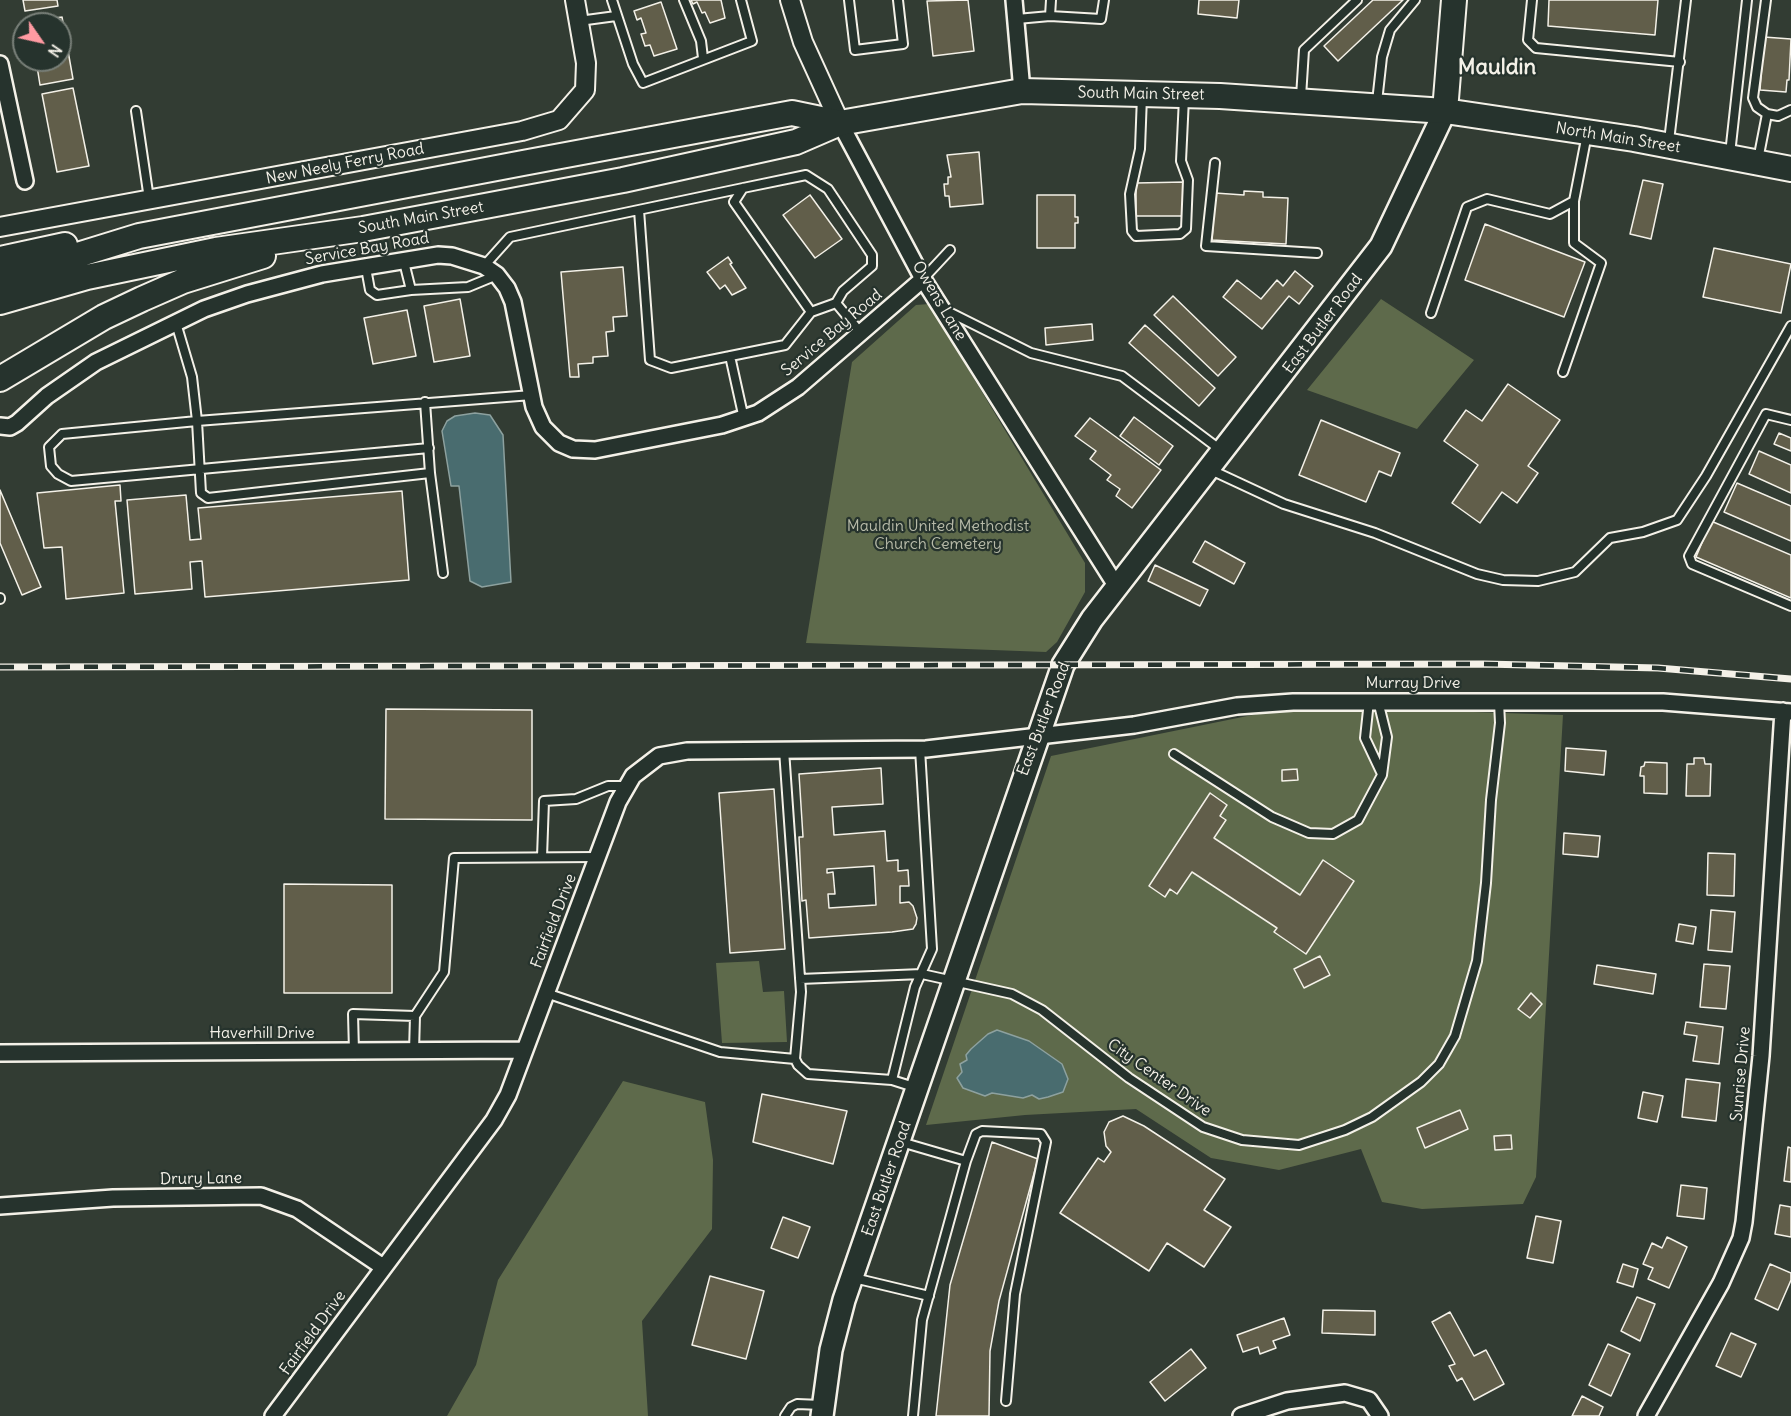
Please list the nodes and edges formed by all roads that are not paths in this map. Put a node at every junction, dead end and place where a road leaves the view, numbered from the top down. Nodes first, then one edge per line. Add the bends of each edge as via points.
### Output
1 (574, 0) edge
2 (612, 0) edge
3 (684, 0) edge
4 (741, 0) edge
5 (790, 0) edge
6 (849, 0) edge
7 (898, 0) edge
8 (1014, 0) edge
9 (1051, 0) edge
10 (1104, 0) edge
11 (1357, 0) edge
12 (1415, 0) edge
13 (1454, 0) edge
14 (1532, 0) edge
15 (1686, 0) edge
16 (1747, 0) edge
17 (1766, 0) edge
18 (616, 16) junction
19 (1050, 16) junction
20 (1017, 19) junction
21 (578, 22) junction
22 (703, 58) junction
23 (1680, 62) junction
24 (0, 64) edge
25 (1022, 91) junction
26 (3, 94) edge
27 (1142, 94) junction
28 (1184, 96) junction
29 (1301, 102) junction
30 (1376, 106) junction
31 (1791, 110) edge
32 (136, 111) dead end
33 (1445, 111) junction
34 (1767, 114) junction
35 (840, 123) junction
36 (1588, 133) junction
37 (1669, 146) junction
38 (1730, 157) junction
39 (1758, 162) junction
40 (1215, 163) dead end
41 (1791, 169) edge
42 (25, 181) dead end
43 (743, 188) junction
44 (149, 201) junction
45 (1574, 201) junction
46 (639, 210) junction
47 (0, 227) edge
48 (363, 229) junction
49 (139, 236) junction
50 (950, 250) dead end
51 (1317, 253) dead end
52 (0, 259) edge
53 (404, 262) junction
54 (366, 268) junction
55 (490, 270) junction
56 (0, 279) edge
57 (923, 279) junction
58 (411, 290) junction
59 (0, 302) edge
60 (836, 303) junction
61 (945, 310) junction
62 (811, 312) junction
63 (1431, 313) dead end
64 (175, 321) junction
65 (1791, 326) edge
66 (861, 333) junction
67 (730, 356) junction
68 (1563, 372) dead end
69 (0, 379) edge
70 (531, 394) junction
71 (425, 402) junction
72 (744, 418) junction
73 (1791, 420) edge
74 (197, 421) junction
75 (0, 426) edge
76 (429, 448) junction
77 (1223, 452) junction
78 (200, 468) junction
79 (1209, 470) junction
80 (430, 473) junction
81 (443, 573) dead end
82 (1117, 587) junction
83 (1791, 606) edge
84 (1374, 701) junction
85 (1499, 702) junction
86 (1787, 711) edge
87 (1036, 736) junction
88 (920, 749) junction
89 (784, 750) junction
90 (1174, 754) dead end
91 (1382, 775) junction
92 (626, 786) junction
93 (542, 857) junction
94 (597, 857) junction
95 (922, 974) junction
96 (800, 979) junction
97 (953, 981) junction
98 (546, 993) junction
99 (415, 1016) junction
100 (524, 1050) junction
101 (354, 1051) junction
102 (414, 1051) junction
103 (0, 1053) edge
104 (795, 1059) junction
105 (892, 1080) junction
106 (918, 1089) junction
107 (900, 1142) junction
108 (966, 1161) junction
109 (0, 1206) edge
110 (383, 1267) junction
111 (853, 1278) junction
112 (929, 1296) junction
113 (1006, 1401) dead end
114 (822, 1411) edge
115 (273, 1416) edge
116 (785, 1416) edge
117 (913, 1416) edge
118 (1241, 1416) edge
119 (1380, 1416) edge
120 (1646, 1416) edge

1 - 21 street, New Neely Ferry Road
2 - 18 lane
3 - 22 lane via 701,41
4 - 22 lane via 752,41
5 - 35 street, Owens Lane via 803,42
6 - 7 lane via 855,50 903,44
8 - 20 street
9 - 19 lane
10 - 19 lane via 1101,19
11 - 29 lane via 1304,50
12 - 30 lane via 1390,30
13 - 33 main road
14 - 23 lane via 1528,40 1536,48
15 - 23 lane
16 - 38 lane
17 - 34 lane via 1753,89 1757,107
18 - 21 lane
18 - 22 lane via 643,83
19 - 20 lane
20 - 25 street
21 - 44 street, New Neely Ferry Road via 586,63 585,90 559,120
23 - 37 lane
24 - 26 street
25 - 27 main road, South Main Street
25 - 35 main road, South Main Street
26 - 42 street
27 - 28 main road, South Main Street
27 - 28 lane via 1140,149 1130,194 1132,231 1136,236 1180,234 1186,229 1188,180 1181,161
28 - 29 main road, South Main Street
29 - 30 main road, South Main Street
30 - 33 main road, South Main Street
31 - 34 lane via 1778,116
32 - 44 lane
33 - 36 main road, North Main Street
33 - 77 main road, East Butler Road via 1381,246
34 - 39 lane
35 - 48 main road, South Main Street via 796,142
35 - 49 main road, South Main Street via 792,113
35 - 57 street, Owens Lane
36 - 37 main road, North Main Street
36 - 45 lane
37 - 38 main road, North Main Street
38 - 39 main road, North Main Street
39 - 41 main road, North Main Street
40 - 51 lane via 1206,246
43 - 46 lane
43 - 60 lane via 806,175 828,189 872,255 872,266 843,291
43 - 62 lane via 734,202
44 - 47 street, New Neely Ferry Road
45 - 63 lane via 1550,214 1487,199 1467,207
45 - 68 lane via 1574,243 1601,263
46 - 55 lane via 510,237
46 - 67 lane via 650,360 671,368
48 - 59 main road, South Main Street via 216,250 87,277
48 - 69 main road via 183,282 104,317
49 - 52 main road via 74,243
49 - 56 main road, South Main Street
50 - 57 lane
53 - 54 street, Service Bay Road
53 - 55 street, Service Bay Road via 452,256
53 - 58 lane
54 - 58 lane via 370,290 376,295
54 - 64 street, Service Bay Road via 284,283
55 - 58 lane via 468,287
55 - 70 street, Service Bay Road via 513,302
57 - 61 street, Owens Lane
57 - 66 street, Service Bay Road
60 - 62 lane
60 - 66 lane
61 - 77 lane via 1030,353 1122,376
61 - 82 street, Owens Lane
62 - 67 lane via 785,345
64 - 74 lane via 192,376
64 - 75 street, Service Bay Road via 96,362 47,396 17,423
65 - 79 lane via 1677,520 1610,538 1575,572 1538,581 1477,574 1375,533 1284,504
66 - 72 street, Service Bay Road via 798,387
67 - 72 lane
70 - 71 lane
70 - 72 street, Service Bay Road via 548,434 560,443 587,451
71 - 74 lane
71 - 76 lane
73 - 83 lane via 1766,414 1689,556 1692,564
74 - 78 lane
74 - 78 lane via 62,434 49,447 49,457 58,474 71,481
76 - 78 lane
76 - 80 lane
77 - 79 main road, East Butler Road
78 - 80 lane via 201,493 208,498
79 - 82 main road, East Butler Road
80 - 81 lane
82 - 87 main road, East Butler Road via 1063,665
84 - 85 street, Murray Drive
84 - 87 street, Murray Drive via 1237,706 1134,725
84 - 91 lane via 1387,737
84 - 91 lane via 1365,738
85 - 86 street, Murray Drive via 1663,702
85 - 97 lane, City Center Drive via 1478,961 1466,1007 1439,1064 1405,1096 1372,1117 1299,1145 1232,1137 1203,1127 1129,1077 1042,1010 1012,994
86 - 120 street, Sunrise Drive via 1763,1033 1741,1239 1721,1283
87 - 88 street, Fairfield Drive
87 - 97 main road, East Butler Road
88 - 89 street, Fairfield Drive
88 - 95 lane via 932,949
89 - 92 street, Fairfield Drive via 666,754 642,767
89 - 96 lane
90 - 91 lane via 1272,817 1309,833 1333,834 1358,820
92 - 93 lane via 608,786 576,799 544,801
92 - 94 street, Fairfield Drive
93 - 94 lane
93 - 99 lane via 454,858 444,972
94 - 98 street, Fairfield Drive
95 - 96 lane, City Center Drive
95 - 97 lane, City Center Drive
95 - 105 lane via 915,987
96 - 104 lane
97 - 106 main road, East Butler Road
98 - 100 street, Fairfield Drive
98 - 104 lane via 720,1052
99 - 101 lane via 353,1014
99 - 102 lane
100 - 102 street, Haverhill Drive
100 - 110 street, Fairfield Drive via 508,1095 494,1120
101 - 102 street, Haverhill Drive
101 - 103 street, Haverhill Drive
104 - 105 lane via 808,1074
105 - 106 lane
106 - 107 main road, East Butler Road
107 - 108 lane
107 - 111 main road, East Butler Road
108 - 112 lane
108 - 113 lane via 976,1134 982,1131 1041,1134 1046,1142 1015,1294
109 - 110 street, Drury Lane via 113,1198 261,1196 297,1209
110 - 115 street, Fairfield Drive
111 - 112 lane
111 - 114 main road, East Butler Road via 831,1350
112 - 117 lane via 922,1320
114 - 116 lane via 797,1404
118 - 119 street via 1287,1401 1345,1393 1369,1400

